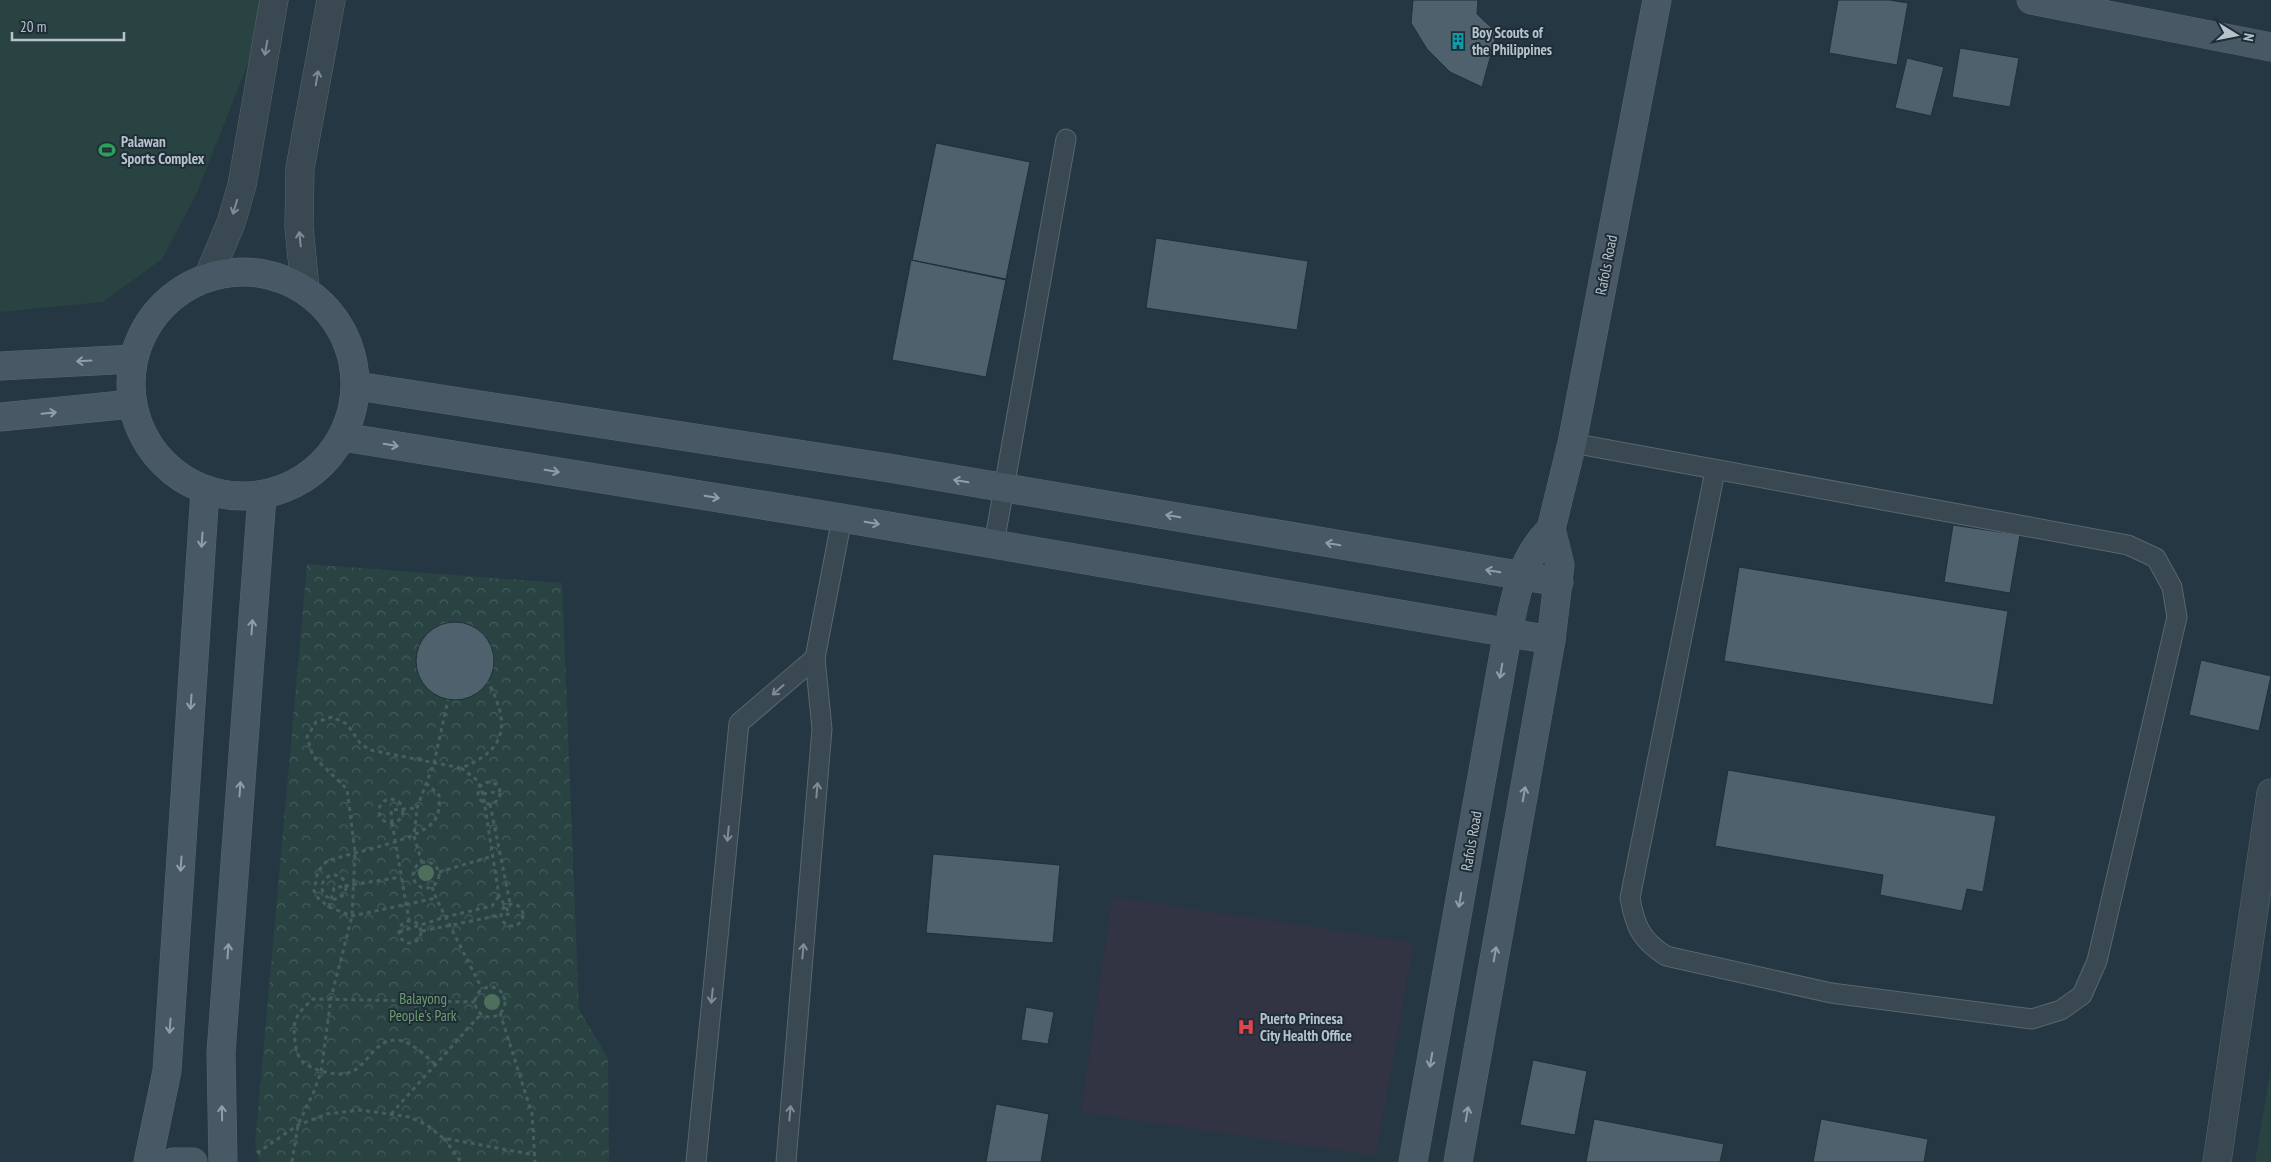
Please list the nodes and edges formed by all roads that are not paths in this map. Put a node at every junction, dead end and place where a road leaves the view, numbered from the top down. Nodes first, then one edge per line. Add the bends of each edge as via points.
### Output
1 (274, 0) edge
2 (331, 0) edge
3 (1657, 0) edge
4 (2031, 0) edge
5 (2271, 47) edge
6 (1066, 139) dead end
7 (209, 275) junction
8 (305, 288) junction
9 (133, 359) junction
10 (0, 366) edge
11 (357, 386) junction
12 (132, 404) junction
13 (0, 417) edge
14 (343, 437) junction
15 (1572, 443) junction
16 (1715, 470) junction
17 (1004, 488) junction
18 (205, 491) junction
19 (262, 496) junction
20 (842, 518) junction
21 (1552, 529) junction
22 (994, 544) junction
23 (1521, 575) junction
24 (1559, 582) junction
25 (1508, 631) junction
26 (1551, 640) junction
27 (815, 658) junction
28 (2271, 794) edge
29 (2269, 830) edge
30 (148, 1162) edge
31 (173, 1162) edge
32 (193, 1162) edge
33 (223, 1162) edge
34 (696, 1162) edge
35 (786, 1162) edge
36 (1413, 1162) edge
37 (1458, 1162) edge
38 (2217, 1162) edge

1 -> 7 street via 242,185 231,223
8 -> 2 street via 299,227 300,168
3 - 15 street, Rafols Road
4 - 5 street
6 - 17 lane
7 - 8 street via 258,270
7 - 9 street via 174,293 148,322
8 - 11 street via 333,314 351,348
9 -> 10 street
9 - 12 street
11 - 14 street
17 -> 11 street
13 -> 12 street
12 - 18 street via 146,442 172,472
14 - 19 street via 322,465 294,485
14 -> 20 street
15 - 16 lane
15 - 21 street, Rafols Road
16 - 16 lane via 2128,545 2156,558 2172,587 2177,617 2097,961 2082,995 2061,1010 2032,1019 1832,993 1666,956 1650,946 1634,920 1630,898
17 - 22 lane
23 -> 17 street
18 - 19 street via 234,497
18 -> 30 street via 167,1071
33 -> 19 street via 221,1053
20 -> 22 street
20 - 27 lane
21 - 23 street, Rafols Road via 1538,543
21 - 24 street, Rafols Road via 1560,565
22 - 25 street
23 - 24 street
23 - 25 street, Rafols Road
24 - 26 street, Rafols Road
25 - 26 street
25 -> 36 street, Rafols Road
37 -> 26 street, Rafols Road
27 -> 34 lane via 739,723
35 -> 27 lane via 822,729
28 - 29 street
29 - 38 street
31 - 32 street

